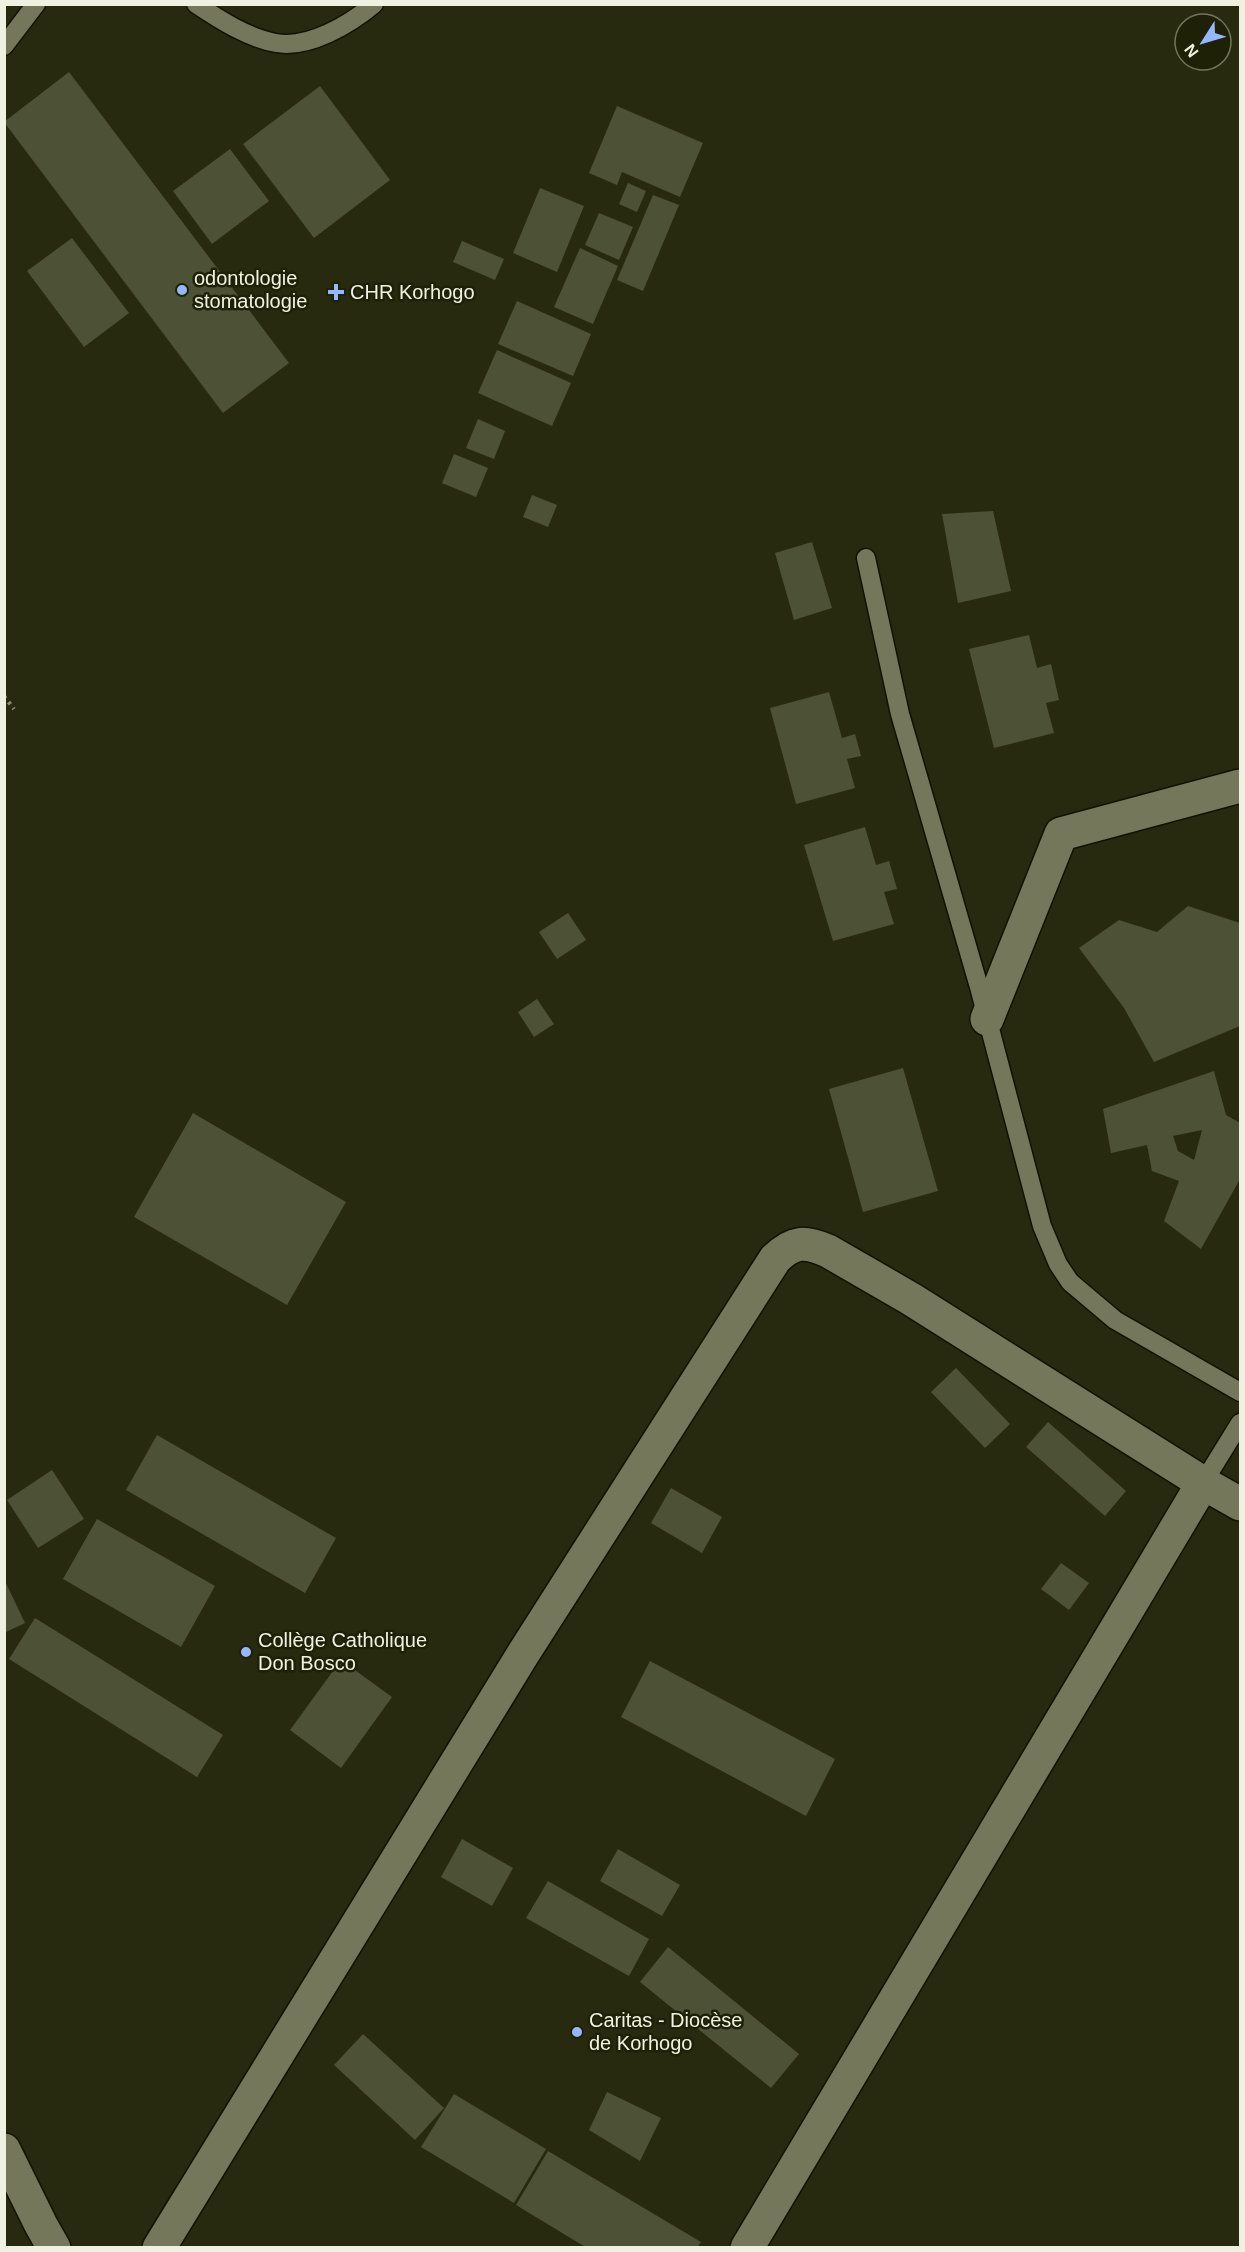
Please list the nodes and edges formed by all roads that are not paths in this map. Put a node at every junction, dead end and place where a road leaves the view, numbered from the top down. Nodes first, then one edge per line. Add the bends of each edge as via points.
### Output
1 (36, 4) edge
2 (196, 4) edge
3 (374, 4) edge
4 (4, 46) edge
5 (866, 558) dead end
6 (1240, 786) edge
7 (987, 1019) junction
8 (1240, 1392) edge
9 (1240, 1423) edge
10 (1203, 1483) junction
11 (1240, 1504) edge
12 (4, 2150) edge
13 (54, 2247) edge
14 (159, 2247) edge
15 (747, 2247) edge

1 - 4 lane
2 - 3 lane via 254,37 278,44 306,42
5 - 7 lane via 900,714
6 - 7 street via 1061,834
7 - 8 lane via 1042,1226 1070,1282 1115,1320
9 - 10 lane
10 - 11 street
10 - 14 street via 828,1251 799,1243 786,1248 774,1259 523,1654
10 - 15 street
12 - 13 street

